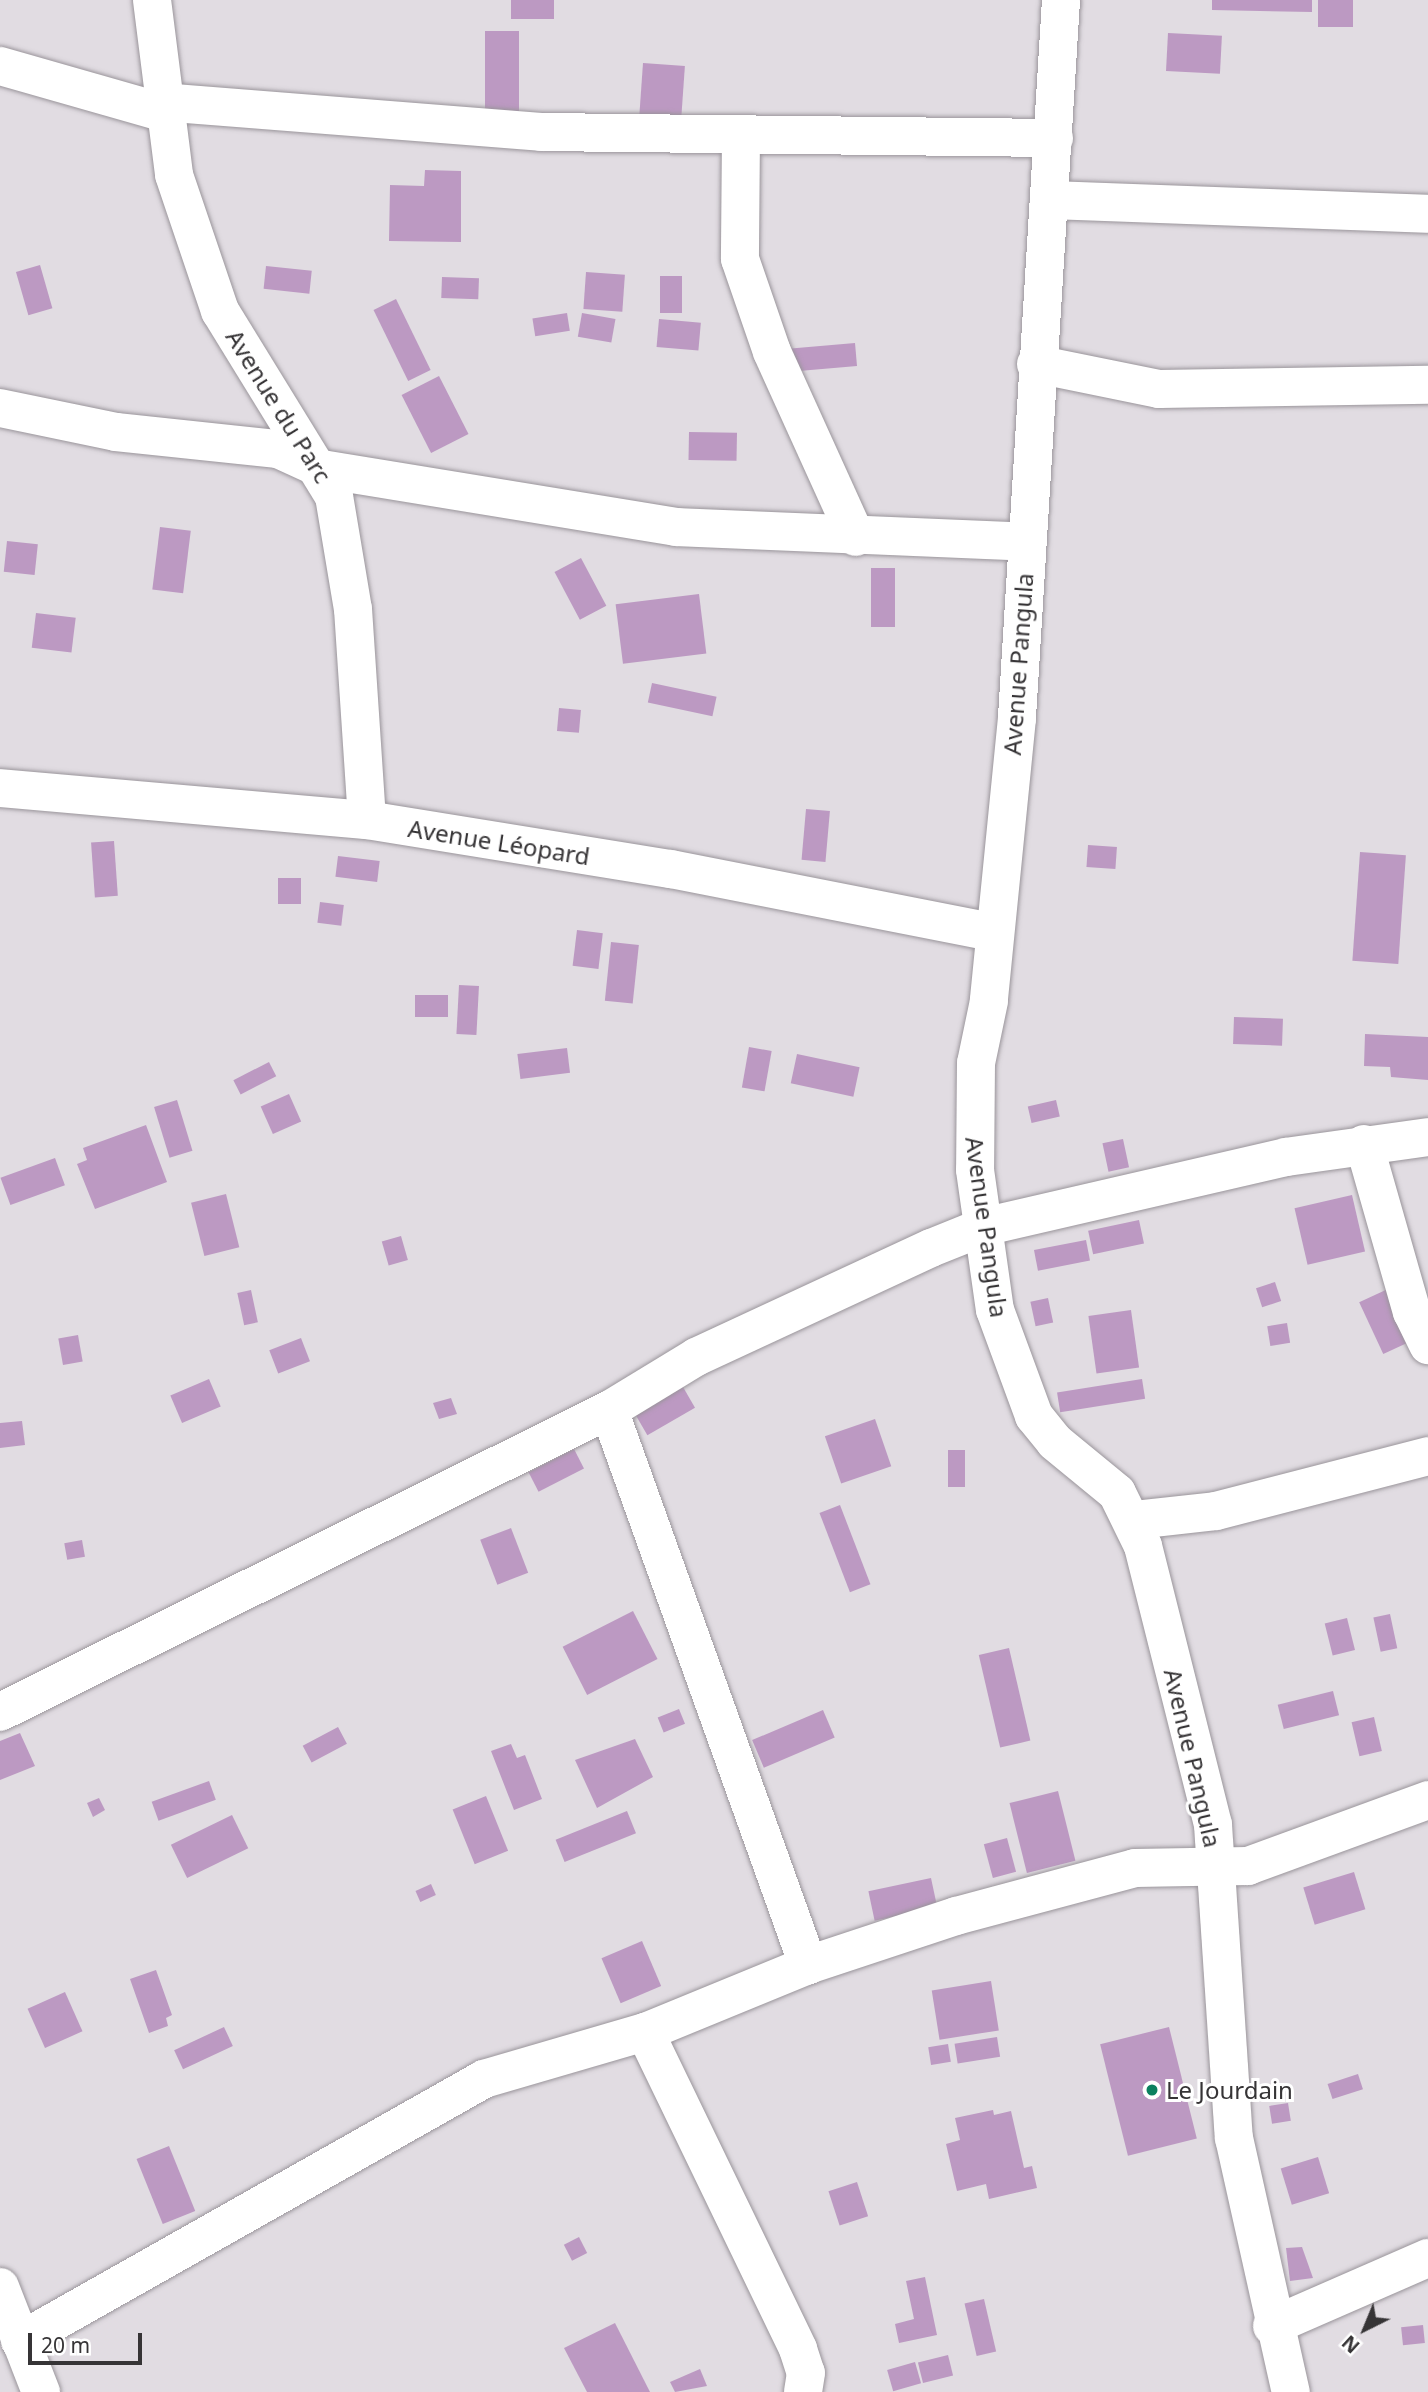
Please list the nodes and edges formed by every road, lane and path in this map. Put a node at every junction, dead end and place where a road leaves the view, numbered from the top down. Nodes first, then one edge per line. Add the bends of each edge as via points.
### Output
1 (152, 0) edge
2 (1061, 0) edge
3 (0, 66) edge
4 (161, 107) junction
5 (741, 134) junction
6 (1054, 138) junction
7 (1049, 200) junction
8 (1428, 214) edge
9 (1036, 364) junction
10 (1428, 385) edge
11 (0, 408) edge
12 (322, 469) junction
13 (856, 537) junction
14 (1027, 542) junction
15 (0, 788) edge
16 (367, 820) junction
17 (993, 932) junction
18 (1428, 1137) edge
19 (1364, 1144) junction
20 (983, 1227) junction
21 (1428, 1345) edge
22 (609, 1410) junction
23 (1428, 1456) edge
24 (1135, 1520) junction
25 (0, 1712) edge
26 (1428, 1800) edge
27 (1217, 1868) junction
28 (808, 1965) junction
29 (645, 2032) junction
30 (1428, 2258) edge
31 (0, 2287) edge
32 (1272, 2326) junction
33 (20, 2341) junction
34 (41, 2392) edge
35 (803, 2392) edge
36 (1291, 2392) edge

1 - 4 street, Avenue du Parc
2 - 6 street, Avenue Pangula
3 - 4 street
4 - 5 street via 358,122
4 - 12 street, Avenue du Parc via 174,175 220,311
5 - 6 street
5 - 13 street via 740,259 772,352
6 - 7 street, Avenue Pangula
7 - 8 street
7 - 9 street, Avenue Pangula
9 - 10 street via 1159,389
9 - 14 street, Avenue Pangula
11 - 12 street via 116,432 278,449
12 - 13 street via 676,527
12 - 16 street, Avenue du Parc via 348,563
13 - 14 street
14 - 17 street, Avenue Pangula via 1017,718
15 - 16 street, Avenue Léopard
16 - 17 street, Avenue Léopard via 671,869
17 - 20 street, Avenue Pangula via 974,1118
18 - 19 street
19 - 20 street
19 - 21 street via 1412,1312
20 - 22 street via 696,1357
20 - 24 street, Avenue Pangula via 995,1310 1034,1416 1055,1442 1110,1486
22 - 25 street via 306,1555
22 - 28 street
23 - 24 street via 1216,1511
24 - 27 street, Avenue Pangula via 1213,1825
26 - 27 street via 1295,1852
27 - 28 street via 1104,1874
27 - 32 street, Avenue Pangula via 1224,2060
28 - 29 street
29 - 33 street via 466,2088 260,2211
29 - 35 street via 798,2349 806,2373
30 - 32 street
31 - 33 street
32 - 36 street, Avenue Pangula
33 - 34 street

